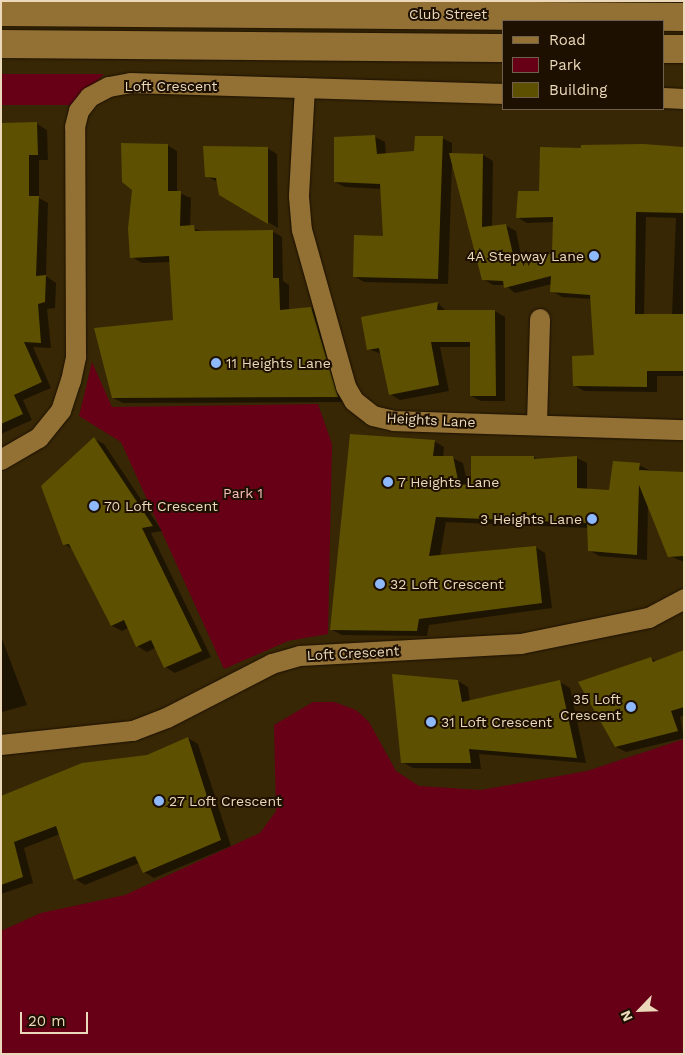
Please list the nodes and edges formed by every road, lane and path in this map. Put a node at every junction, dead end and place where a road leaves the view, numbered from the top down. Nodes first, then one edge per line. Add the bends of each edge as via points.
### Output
1 (1, 12) edge
2 (684, 17) edge
3 (1, 44) edge
4 (502, 48) edge
5 (665, 49) edge
6 (684, 49) edge
7 (305, 88) junction
8 (502, 94) edge
9 (665, 98) edge
10 (684, 99) edge
11 (540, 319) dead end
12 (537, 423) junction
13 (684, 430) edge
14 (1, 460) edge
15 (684, 599) edge
16 (1, 745) edge

1 - 2 main road, Club Street
3 - 4 main road
5 - 6 main road
7 - 8 street, Loft Crescent
7 - 12 street, Heights Lane via 298,197 302,230 346,387 354,401 373,416 394,421
7 - 14 street, Loft Crescent via 131,83 109,87 90,97 79,111 75,127 76,357 71,381 61,411 39,438
9 - 10 street
11 - 12 street
12 - 13 street, Heights Lane
15 - 16 street, Loft Crescent via 649,618 521,644 300,656 272,664 167,718 132,731

